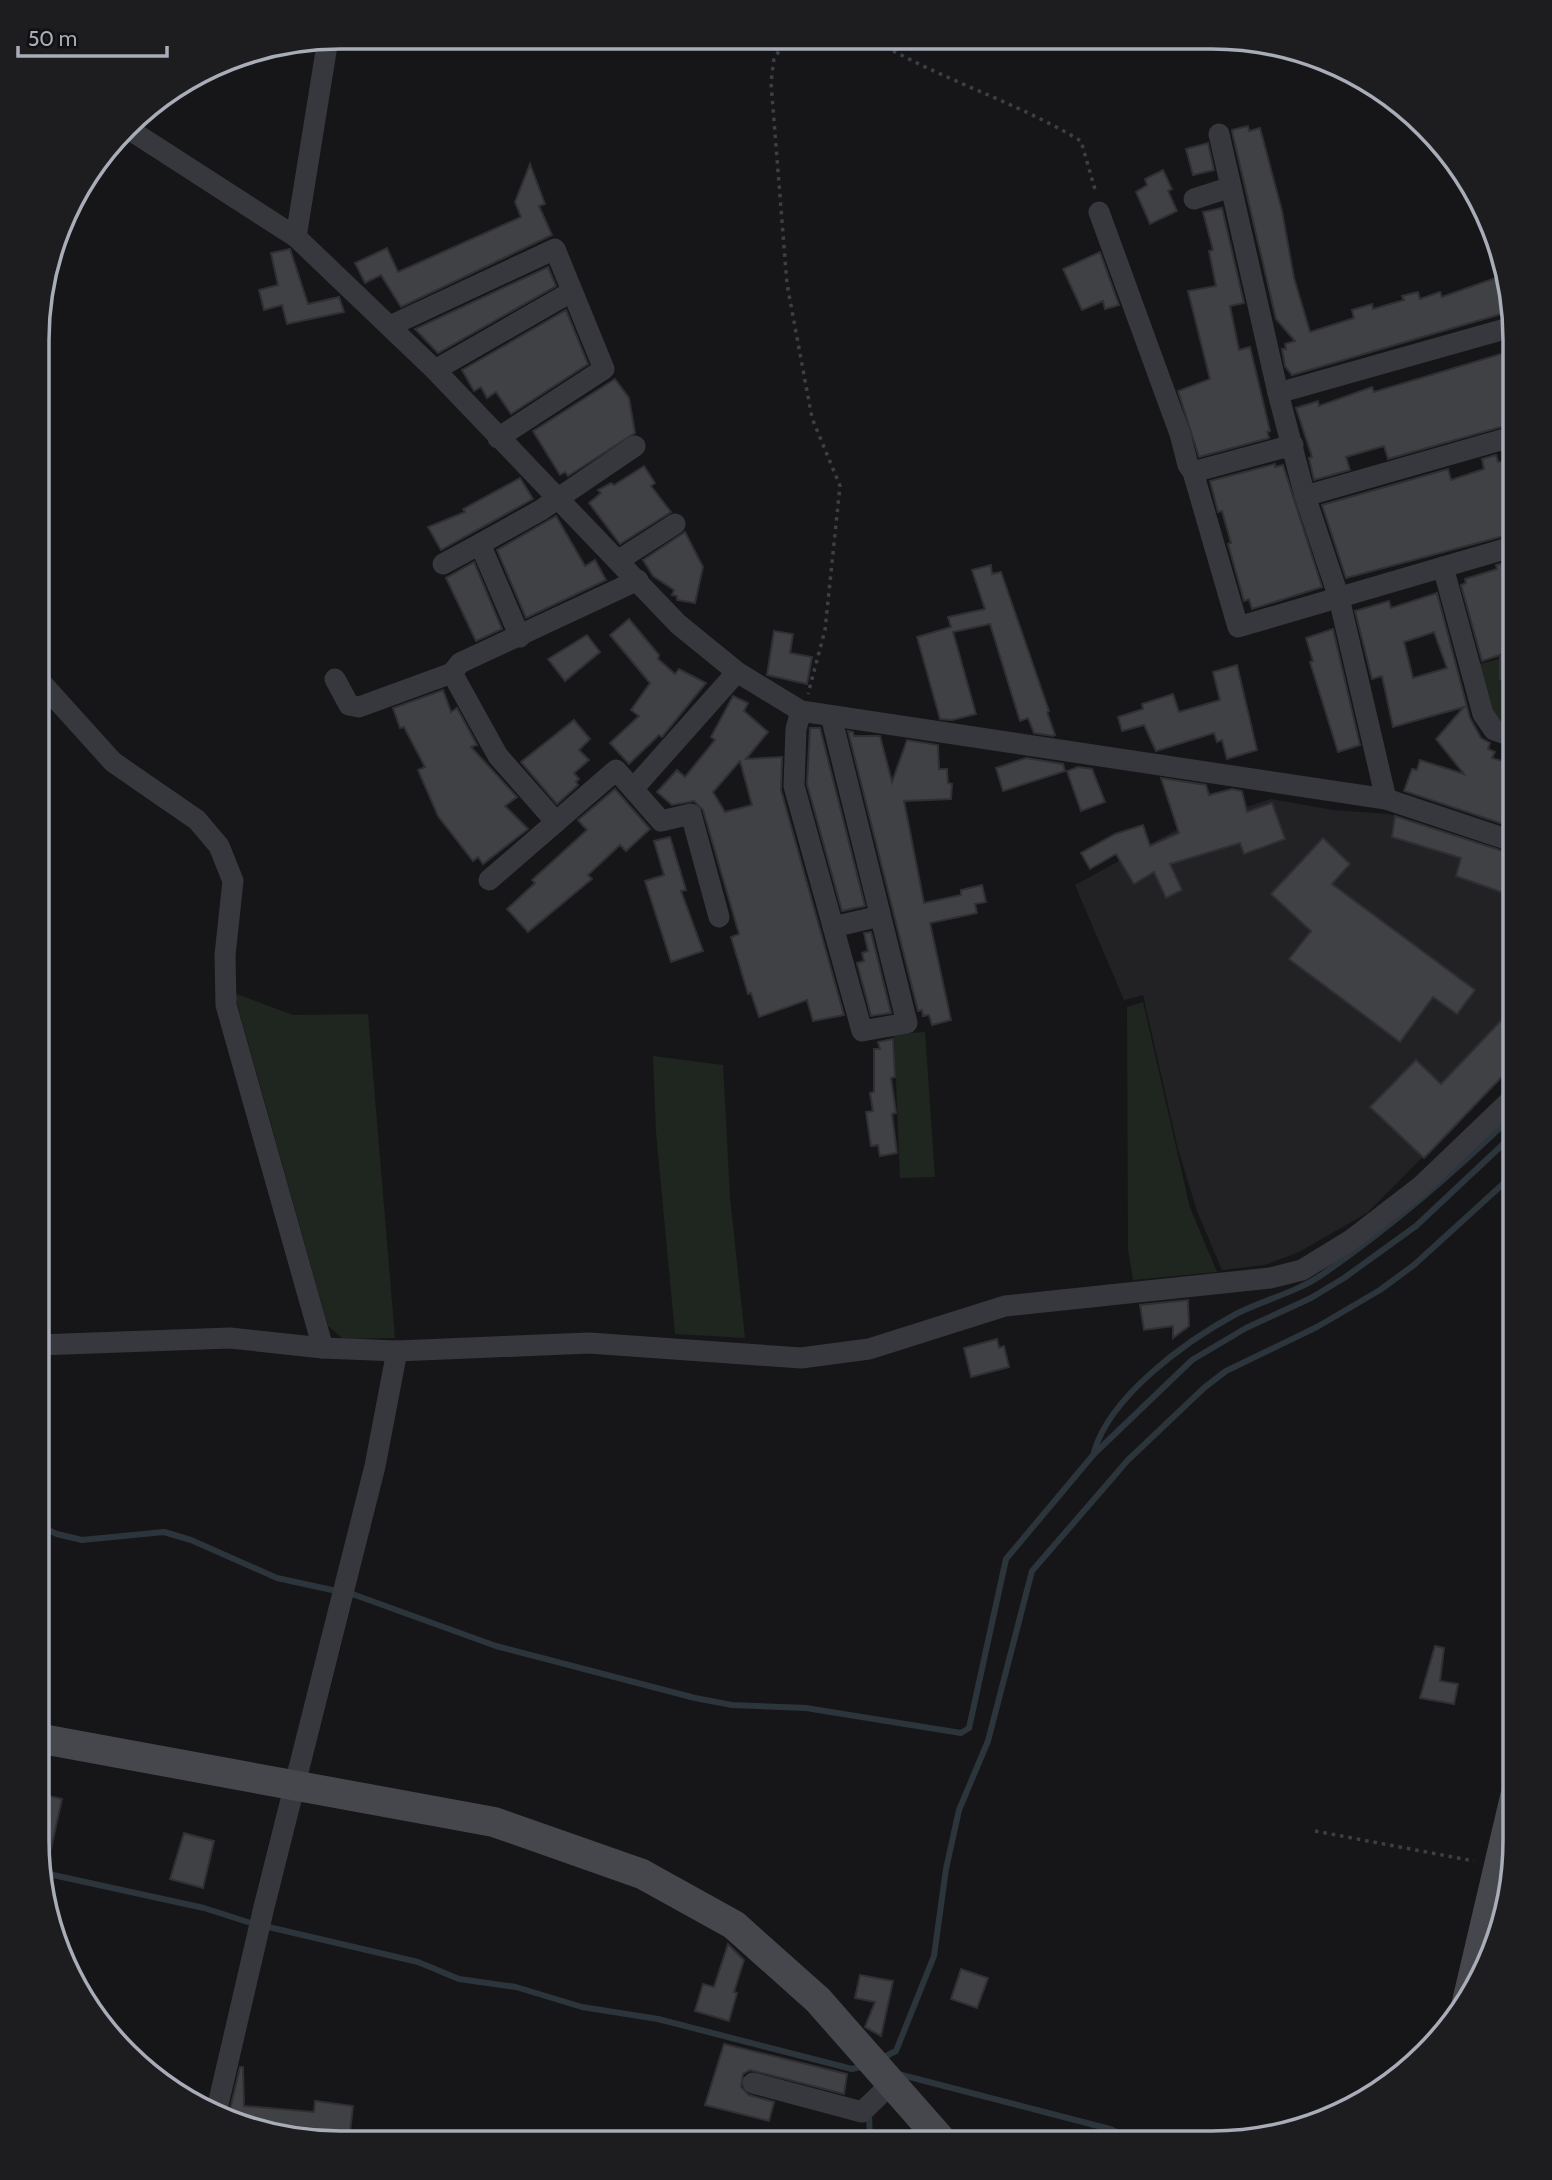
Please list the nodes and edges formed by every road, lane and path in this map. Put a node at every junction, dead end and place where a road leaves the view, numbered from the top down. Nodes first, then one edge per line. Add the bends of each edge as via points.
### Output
1 (781, 49) edge
2 (889, 49) edge
3 (326, 50) edge
4 (135, 133) edge
5 (1219, 134) dead end
6 (1231, 187) junction
7 (1194, 199) dead end
8 (1099, 212) joint
9 (296, 237) junction
10 (571, 292) junction
11 (390, 326) junction
12 (1502, 330) edge
13 (435, 370) junction
14 (1278, 393) junction
15 (498, 438) junction
16 (1503, 439) edge
17 (1293, 445) junction
18 (635, 446) dead end
19 (1193, 472) junction
20 (1305, 496) junction
21 (557, 499) junction
22 (675, 524) dead end
23 (480, 544) junction
24 (1503, 550) edge
25 (620, 560) junction
26 (443, 564) dead end
27 (1443, 567) junction
28 (638, 580) junction
29 (1339, 598) junction
30 (520, 637) junction
31 (737, 672) junction
32 (452, 673) junction
33 (335, 679) dead end
34 (49, 691) edge
35 (801, 712) junction
36 (831, 716) junction
37 (1503, 733) edge
38 (633, 789) junction
39 (1385, 799) junction
40 (556, 822) junction
41 (1503, 838) edge
42 (489, 880) dead end
43 (880, 916) junction
44 (719, 917) dead end
45 (833, 927) junction
46 (1503, 1107) edge
47 (49, 1345) edge
48 (323, 1348) junction
49 (397, 1351) junction
50 (49, 1740) edge
51 (294, 1786) junction
52 (1315, 1831) dead end
53 (1503, 1849) edge
54 (1497, 1872) junction
55 (1476, 1961) edge
56 (877, 2082) junction
57 (753, 2083) dead end
58 (218, 2104) edge
59 (930, 2131) edge

1 - 35 path via 771,83 787,284 812,418 840,486 825,630 816,675
2 - 8 path via 914,64 1023,108 1081,141
3 - 9 street
4 - 9 street
5 - 6 street
6 - 7 street
6 - 14 street
8 - 19 street
9 - 11 street
10 - 11 street via 555,249
10 - 13 street
10 - 15 street via 604,369
11 - 13 street
12 - 14 street
13 - 15 street
14 - 17 street
15 - 21 street
16 - 20 street
17 - 19 street
17 - 20 street
18 - 21 street
19 - 29 street via 1238,627
20 - 29 street
21 - 23 street
21 - 25 street
22 - 25 street
23 - 26 street
23 - 30 street
24 - 27 street
25 - 28 street
27 - 29 street
27 - 37 street via 1483,714 1494,730
28 - 30 street
28 - 31 street via 678,624
29 - 39 street
30 - 32 street via 460,663
31 - 35 street
31 - 38 street
32 - 33 street via 359,707 349,705
32 - 40 street via 498,756
34 - 48 street via 113,762 197,820 219,846 233,881 225,956 226,1005
35 - 36 street
35 - 45 street via 794,786
36 - 39 street
36 - 43 street
38 - 40 street via 616,770
38 - 44 street via 661,821 691,814
39 - 41 street
40 - 42 street
43 - 45 street
43 - 45 street via 906,1023 862,1031
46 - 49 street via 1421,1186 1351,1240 1302,1270 1269,1278 1005,1306 869,1349 801,1358 589,1342
47 - 48 street via 230,1338
48 - 49 street
49 - 51 street via 374,1466
50 - 51 street
51 - 56 street via 494,1822 642,1874 734,1925 818,2000
51 - 58 street
52 - 54 path via 1456,1856
53 - 54 street
54 - 55 street
56 - 57 street via 862,2112
56 - 59 street

